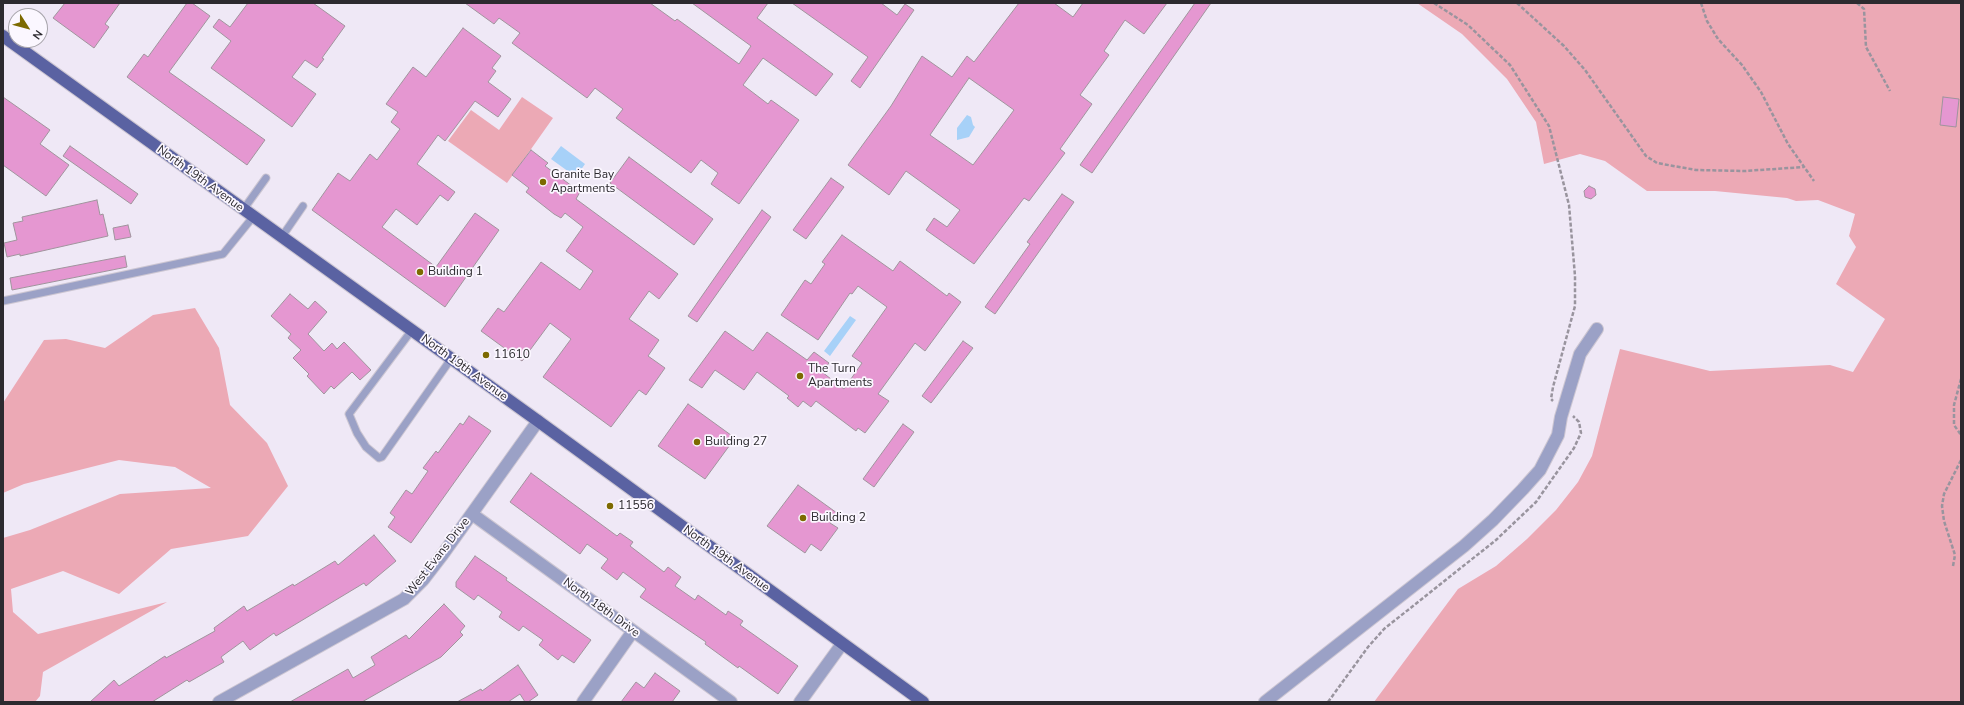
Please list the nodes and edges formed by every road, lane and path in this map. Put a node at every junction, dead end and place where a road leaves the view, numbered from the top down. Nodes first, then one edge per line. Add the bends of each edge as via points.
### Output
1 (1434, 3) edge
2 (1517, 3) edge
3 (1701, 3) edge
4 (1857, 3) edge
5 (3, 36) edge
6 (1890, 91) dead end
7 (1804, 167) junction
8 (266, 178) dead end
9 (1814, 181) dead end
10 (303, 206) dead end
11 (248, 214) junction
12 (281, 238) junction
13 (3, 301) edge
14 (1597, 329) dead end
15 (412, 330) junction
16 (451, 358) junction
17 (1961, 380) edge
18 (1563, 410) junction
19 (538, 421) junction
20 (1961, 435) edge
21 (1961, 460) edge
22 (472, 514) junction
23 (1953, 566) dead end
24 (633, 631) junction
25 (842, 644) junction
26 (219, 702) edge
27 (583, 702) edge
28 (731, 702) edge
29 (800, 702) edge
30 (923, 702) edge
31 (1265, 702) edge
32 (1328, 702) edge

1 - 18 path via 1468,25 1510,65 1549,126 1569,205 1575,276 1575,306 1551,399
2 - 7 path via 1586,70 1646,156 1657,163 1696,170 1724,171
3 - 7 path via 1707,21 1718,39 1742,65 1761,92 1788,144
4 - 6 path via 1864,9 1866,47
5 - 11 main road, North 19th Avenue
7 - 9 path
8 - 11 lane
10 - 12 lane
11 - 12 main road, North 19th Avenue
11 - 13 lane via 223,254
12 - 15 main road, North 19th Avenue
14 - 18 street via 1580,354
15 - 16 main road, North 19th Avenue
15 - 16 lane via 349,414 366,447 379,458
16 - 19 main road, North 19th Avenue
17 - 20 path via 1954,405 1954,425
18 - 31 street via 1558,435 1540,470 1510,504 1464,546
18 - 32 path via 1579,422 1581,433 1574,448 1536,502 1496,540 1384,629
19 - 22 street, West Evans Drive
19 - 25 main road, North 19th Avenue
21 - 23 path via 1944,494 1942,506 1955,555
22 - 24 street, North 18th Drive
22 - 26 street, West Evans Drive via 423,580 404,600
24 - 27 street
24 - 28 street, North 18th Drive
25 - 29 street
25 - 30 main road, North 19th Avenue

